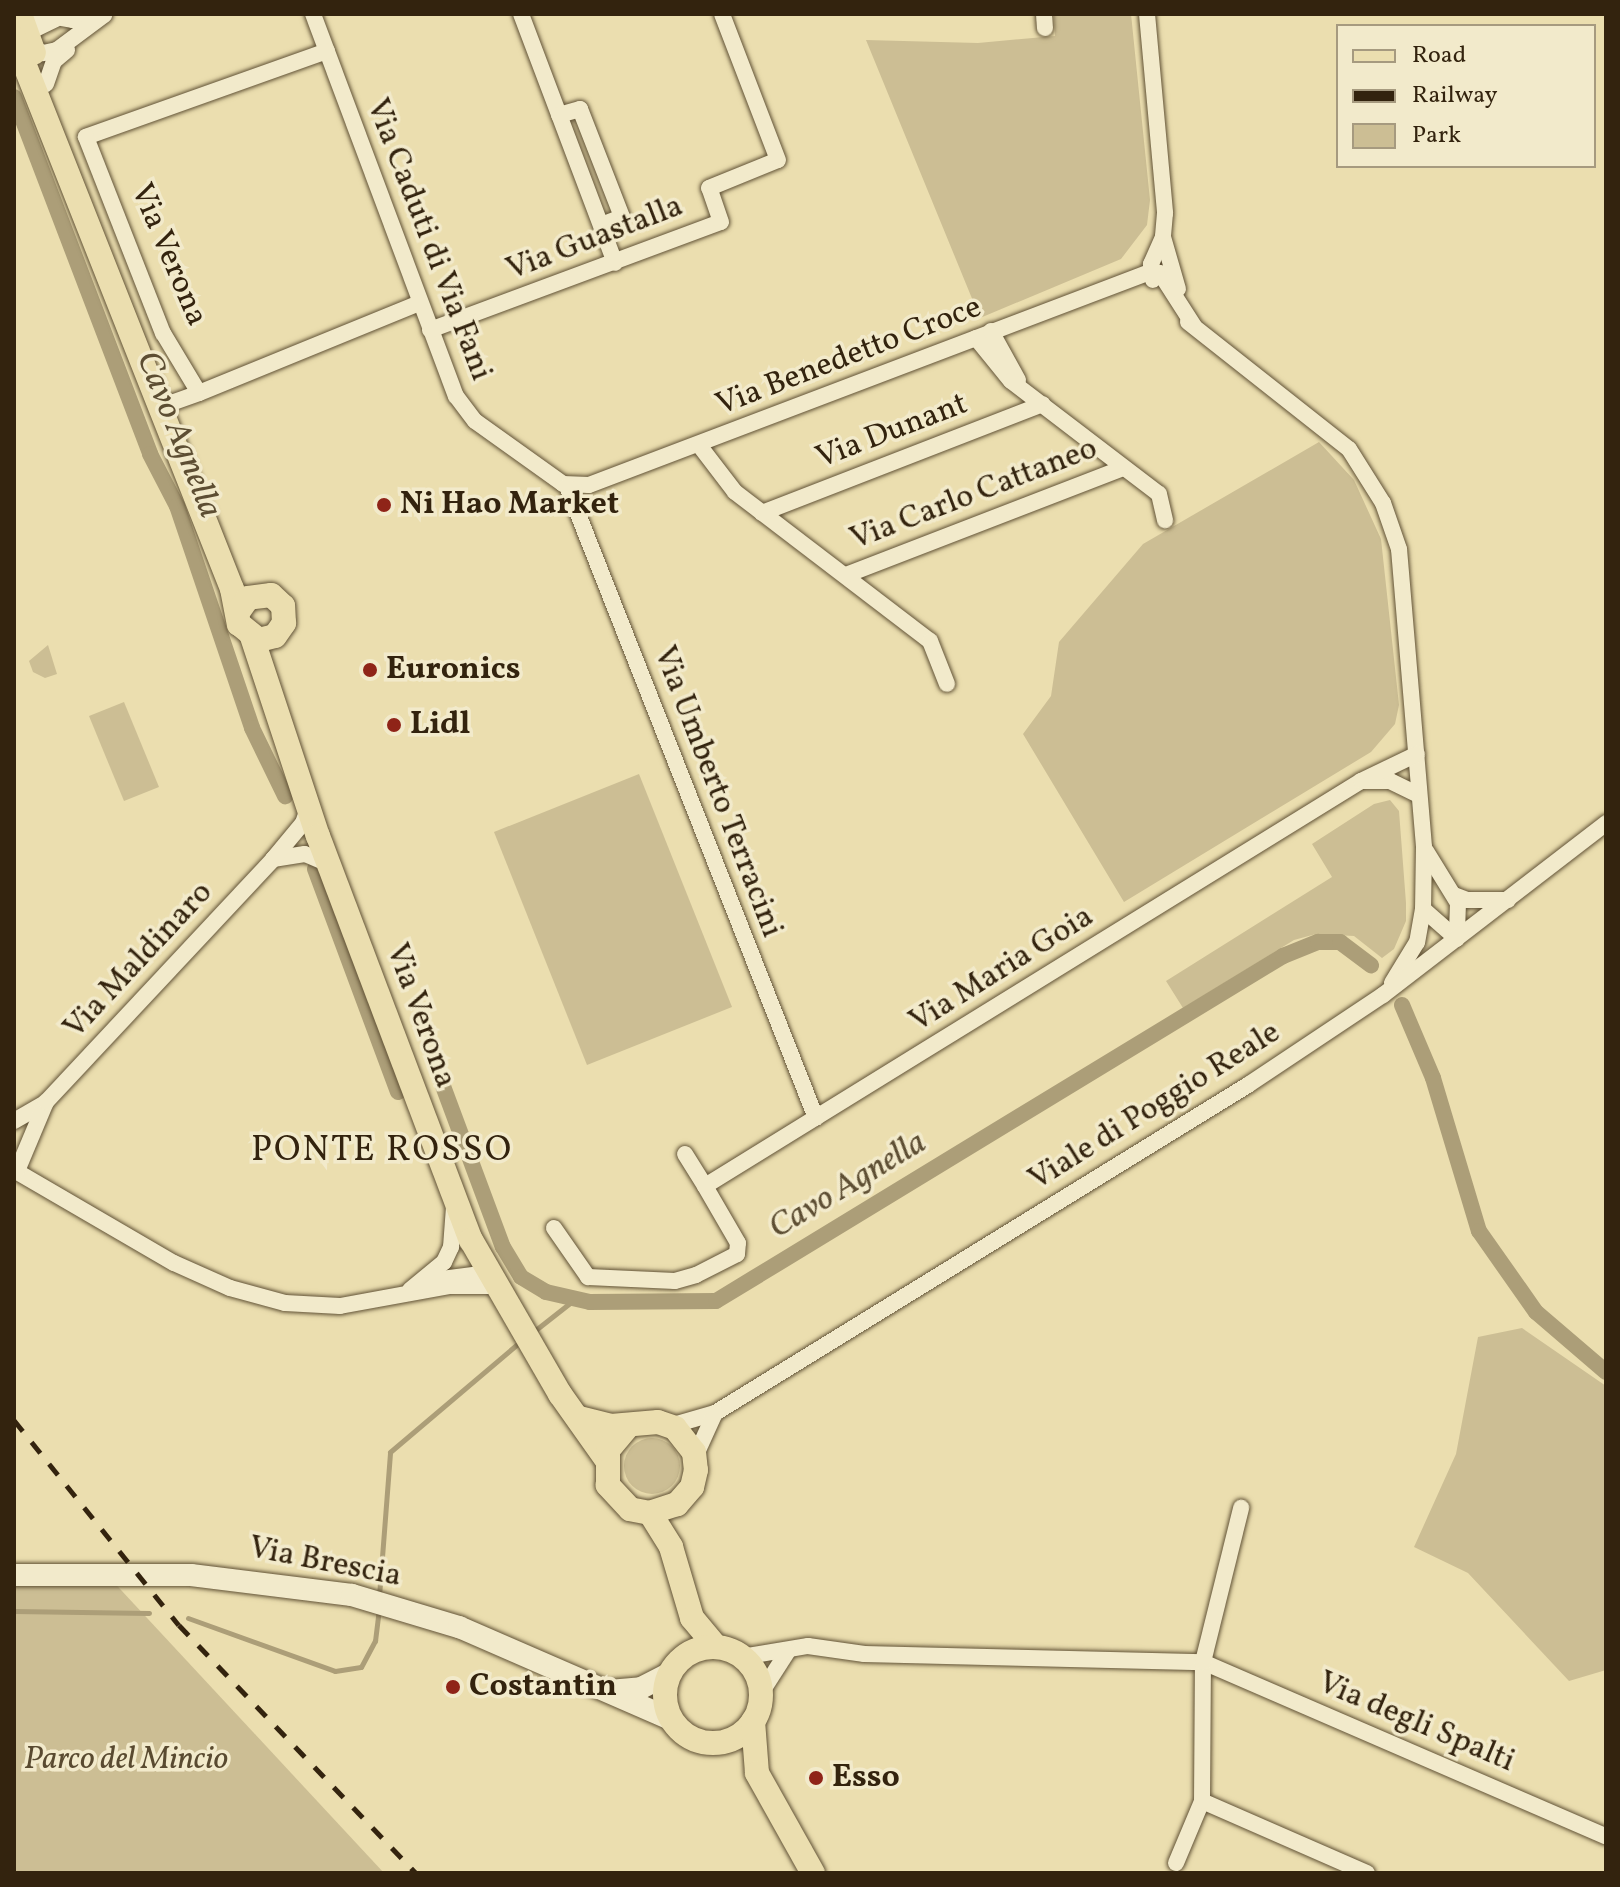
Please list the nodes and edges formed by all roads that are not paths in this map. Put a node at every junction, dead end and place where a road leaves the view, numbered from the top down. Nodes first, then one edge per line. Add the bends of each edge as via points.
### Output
1 (313, 14) edge
2 (521, 14) edge
3 (722, 14) edge
4 (1147, 14) edge
5 (106, 15) edge
6 (24, 30) edge
7 (80, 36) junction
8 (327, 51) junction
9 (46, 84) junction
10 (86, 215) junction
11 (1163, 237) junction
12 (615, 263) junction
13 (1150, 272) junction
14 (420, 303) junction
15 (1186, 307) junction
16 (1194, 326) junction
17 (430, 330) junction
18 (984, 334) junction
19 (199, 393) junction
20 (1043, 404) junction
21 (160, 407) junction
22 (699, 445) junction
23 (1123, 468) junction
24 (567, 486) junction
25 (762, 513) junction
26 (1165, 520) dead end
27 (212, 541) junction
28 (846, 575) junction
29 (264, 593) junction
30 (239, 611) junction
31 (263, 637) junction
32 (947, 684) dead end
33 (1417, 754) junction
34 (1361, 781) junction
35 (1419, 795) junction
36 (309, 806) junction
37 (1606, 823) edge
38 (1424, 847) junction
39 (273, 859) junction
40 (329, 864) junction
41 (1454, 895) junction
42 (1510, 899) junction
43 (1423, 909) junction
44 (1457, 939) junction
45 (1383, 995) junction
46 (46, 1102) junction
47 (816, 1118) junction
48 (14, 1121) edge
49 (685, 1154) dead end
50 (15, 1170) edge
51 (705, 1186) junction
52 (454, 1201) junction
53 (554, 1228) dead end
54 (491, 1280) junction
55 (413, 1288) junction
56 (715, 1413) junction
57 (579, 1418) junction
58 (628, 1426) junction
59 (670, 1426) junction
60 (695, 1457) junction
61 (606, 1459) junction
62 (677, 1504) junction
63 (1241, 1508) dead end
64 (650, 1513) junction
65 (671, 1547) junction
66 (14, 1575) edge
67 (692, 1618) junction
68 (716, 1647) junction
69 (788, 1651) junction
70 (742, 1657) junction
71 (1203, 1662) junction
72 (678, 1665) junction
73 (608, 1691) junction
74 (761, 1693) junction
75 (671, 1719) junction
76 (753, 1721) junction
77 (711, 1743) junction
78 (757, 1773) junction
79 (1202, 1801) junction
80 (1606, 1836) edge
81 (1176, 1863) dead end
82 (813, 1873) edge
83 (1367, 1873) edge

1 - 8 street, Via Caduti di Via Fani
2 - 12 street
3 - 12 street, Via Guastalla via 778,160 709,188 721,222
4 - 11 street
5 - 6 street via 56,19
5 - 7 street
6 - 7 street via 52,52
6 - 9 main road, Via Verona
6 - 10 main road, Via Verona via 61,160
7 - 9 street via 54,61
8 - 14 street, Via Caduti di Via Fani
8 - 19 street, Via Verona via 86,137 163,333
9 - 10 main road, Via Verona via 74,155
10 - 21 main road, Via Verona
11 - 13 street
11 - 15 street
12 - 17 street, Via Guastalla
13 - 15 street via 1160,273 1170,294
13 - 16 street via 1163,300
13 - 18 street, Via Benedetto Croce
14 - 17 street, Via Caduti di Via Fani
14 - 19 street
15 - 16 street
16 - 33 street via 1349,449 1383,503 1402,568
17 - 24 street, Via Caduti di Via Fani via 465,410 522,459
18 - 20 street via 1024,392
18 - 22 street, Via Benedetto Croce
19 - 21 street
20 - 23 street
20 - 25 street, Via Dunant
21 - 27 main road, Via Verona
22 - 24 street, Via Benedetto Croce via 589,485
22 - 25 street via 735,492
23 - 26 street via 1159,494
23 - 28 street, Via Carlo Cattaneo
24 - 47 street, Via Umberto Terracini
25 - 28 street
27 - 29 main road, Via Verona via 235,574
27 - 30 main road, Via Verona
28 - 32 street via 930,641
29 - 30 main road via 248,598
29 - 31 main road, Via Verona via 283,606 284,623
30 - 31 main road, Via Verona via 239,624
31 - 36 main road, Via Verona via 275,707
33 - 34 street, Via Maria Goia
33 - 35 street
34 - 35 street via 1390,781
34 - 47 street, Via Maria Goia
35 - 38 street
36 - 39 street, Via Maldinaro via 303,823
36 - 40 main road, Via Verona
37 - 42 street, Viale di Poggio Reale
38 - 41 street
38 - 43 street
39 - 40 street via 305,854
39 - 46 street, Via Maldinaro
40 - 52 main road, Via Verona
41 - 42 street via 1467,900
41 - 44 street via 1460,923
42 - 44 street, Viale di Poggio Reale
43 - 44 street
43 - 45 street via 1411,956
44 - 45 street, Viale di Poggio Reale
45 - 56 street, Viale di Poggio Reale via 1248,1085
46 - 48 street, Via Maldinaro
46 - 50 street, Via Maldinaro
47 - 51 street, Via Maria Goia
49 - 51 street
50 - 55 street via 109,1228 230,1288 285,1303 340,1306
51 - 53 street via 738,1243 737,1254 675,1281 588,1277
52 - 54 main road, Via Verona
52 - 55 street via 451,1247 437,1270
54 - 55 street
54 - 57 main road, Via Verona
56 - 59 street, Viale di Poggio Reale
56 - 60 street
57 - 58 main road
57 - 61 main road, Via Verona
58 - 59 main road
58 - 61 main road via 613,1441
59 - 60 main road via 688,1440
60 - 62 main road via 692,1487
61 - 64 main road via 608,1485 617,1499
62 - 64 main road
62 - 65 main road
63 - 71 street
64 - 65 main road
65 - 67 main road
66 - 73 main road, Via Brescia via 235,1578 359,1597 459,1627
67 - 68 main road
67 - 72 main road
68 - 70 main road
68 - 72 main road
69 - 70 street, Via degli Spalti
69 - 71 street, Via degli Spalti via 808,1646 864,1654
69 - 74 street
70 - 74 main road via 758,1678
71 - 79 street
71 - 80 street, Via degli Spalti
72 - 73 main road via 629,1692
72 - 75 main road via 665,1697
73 - 75 main road, Via Brescia
74 - 76 main road
75 - 77 main road via 683,1733
76 - 77 main road via 729,1740
76 - 78 main road
77 - 78 main road
78 - 82 main road
79 - 81 street
79 - 83 street

